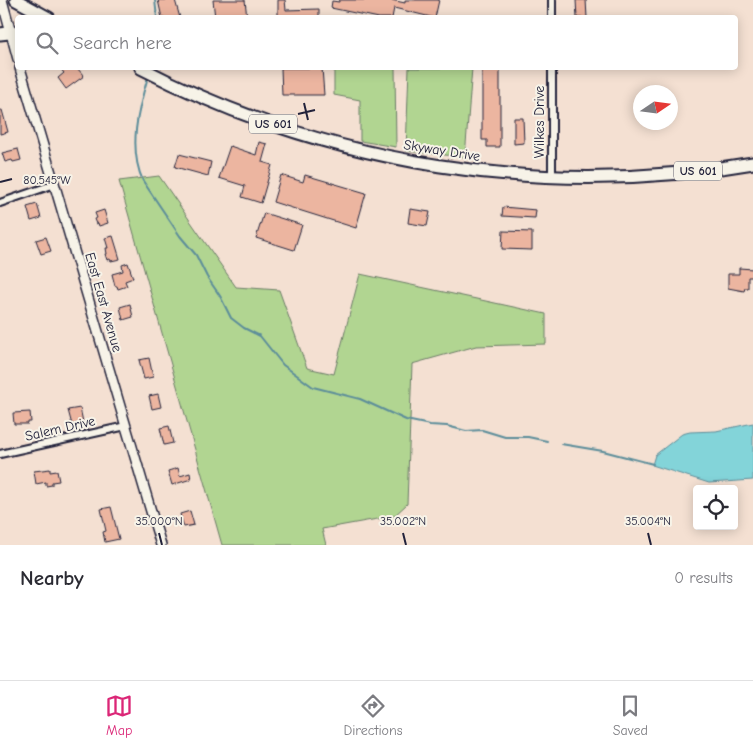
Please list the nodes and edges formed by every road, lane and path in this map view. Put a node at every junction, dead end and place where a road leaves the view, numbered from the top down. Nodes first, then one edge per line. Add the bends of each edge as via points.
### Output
1 (2, 0) edge
2 (16, 0) edge
3 (552, 0) edge
4 (44, 15) edge
5 (552, 15) edge
6 (0, 17) edge
7 (9, 33) edge
8 (15, 50) edge
9 (21, 70) edge
10 (145, 70) edge
11 (552, 70) edge
12 (753, 162) edge
13 (552, 177) junction
14 (55, 184) junction
15 (0, 203) edge
16 (126, 426) junction
17 (0, 454) edge
18 (160, 545) edge

1 - 7 street
2 - 4 highway
3 - 5 street
6 - 7 street
7 - 8 street
9 - 14 street, East East Avenue
10 - 13 highway, Skyway Drive / US 601 via 232,110 330,143 453,167 506,175
11 - 13 street, Wilkes Drive
12 - 13 highway, Skyway Drive / US 601 via 642,175
14 - 15 street
14 - 16 street, East East Avenue
16 - 17 street, Salem Drive
16 - 18 street, East East Avenue

